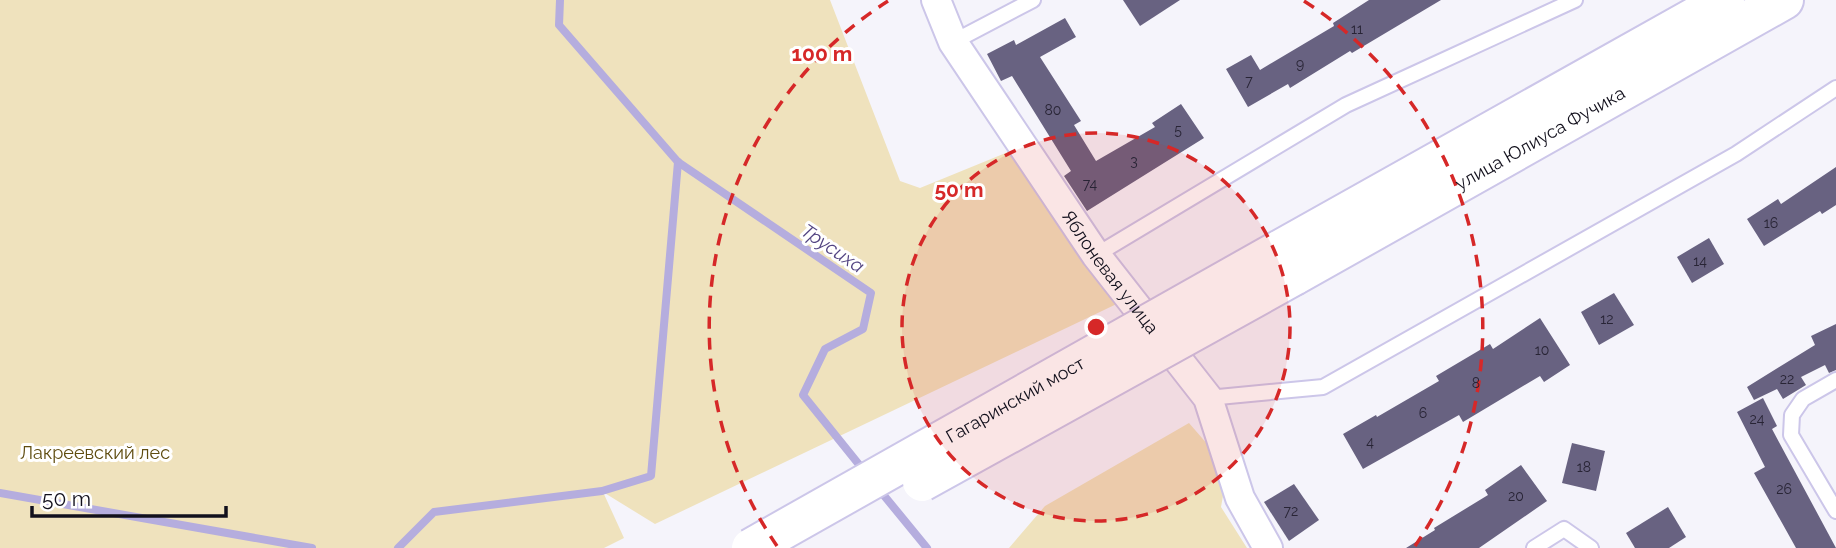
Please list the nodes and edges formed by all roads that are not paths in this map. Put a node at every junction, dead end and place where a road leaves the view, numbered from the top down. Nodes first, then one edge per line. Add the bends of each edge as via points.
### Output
1 (936, 0) edge
2 (1033, 0) edge
3 (1575, 0) edge
4 (1725, 0) edge
5 (1784, 0) edge
6 (953, 42) junction
7 (1836, 88) edge
8 (1096, 255) junction
9 (1286, 263) junction
10 (1836, 380) edge
11 (1208, 398) junction
12 (1836, 511) edge
13 (751, 548) edge
14 (804, 548) edge
15 (1268, 548) edge
16 (1534, 548) edge
17 (1591, 548) edge

1 - 6 street, Яблоневая улица
2 - 6 lane
3 - 8 lane via 1346,105
4 - 9 main road, улица Юлиуса Фучика
5 - 9 main road, улица Юлиуса Фучика
6 - 8 street, Яблоневая улица
7 - 11 lane via 1736,154 1323,387
8 - 11 street, Яблоневая улица
9 - 13 main road, Гагаринский мост, bridge
9 - 14 main road, Гагаринский мост, bridge
10 - 12 lane via 1803,399 1791,415 1791,435
11 - 15 street, Яблоневая улица via 1240,498
16 - 17 lane via 1564,529

